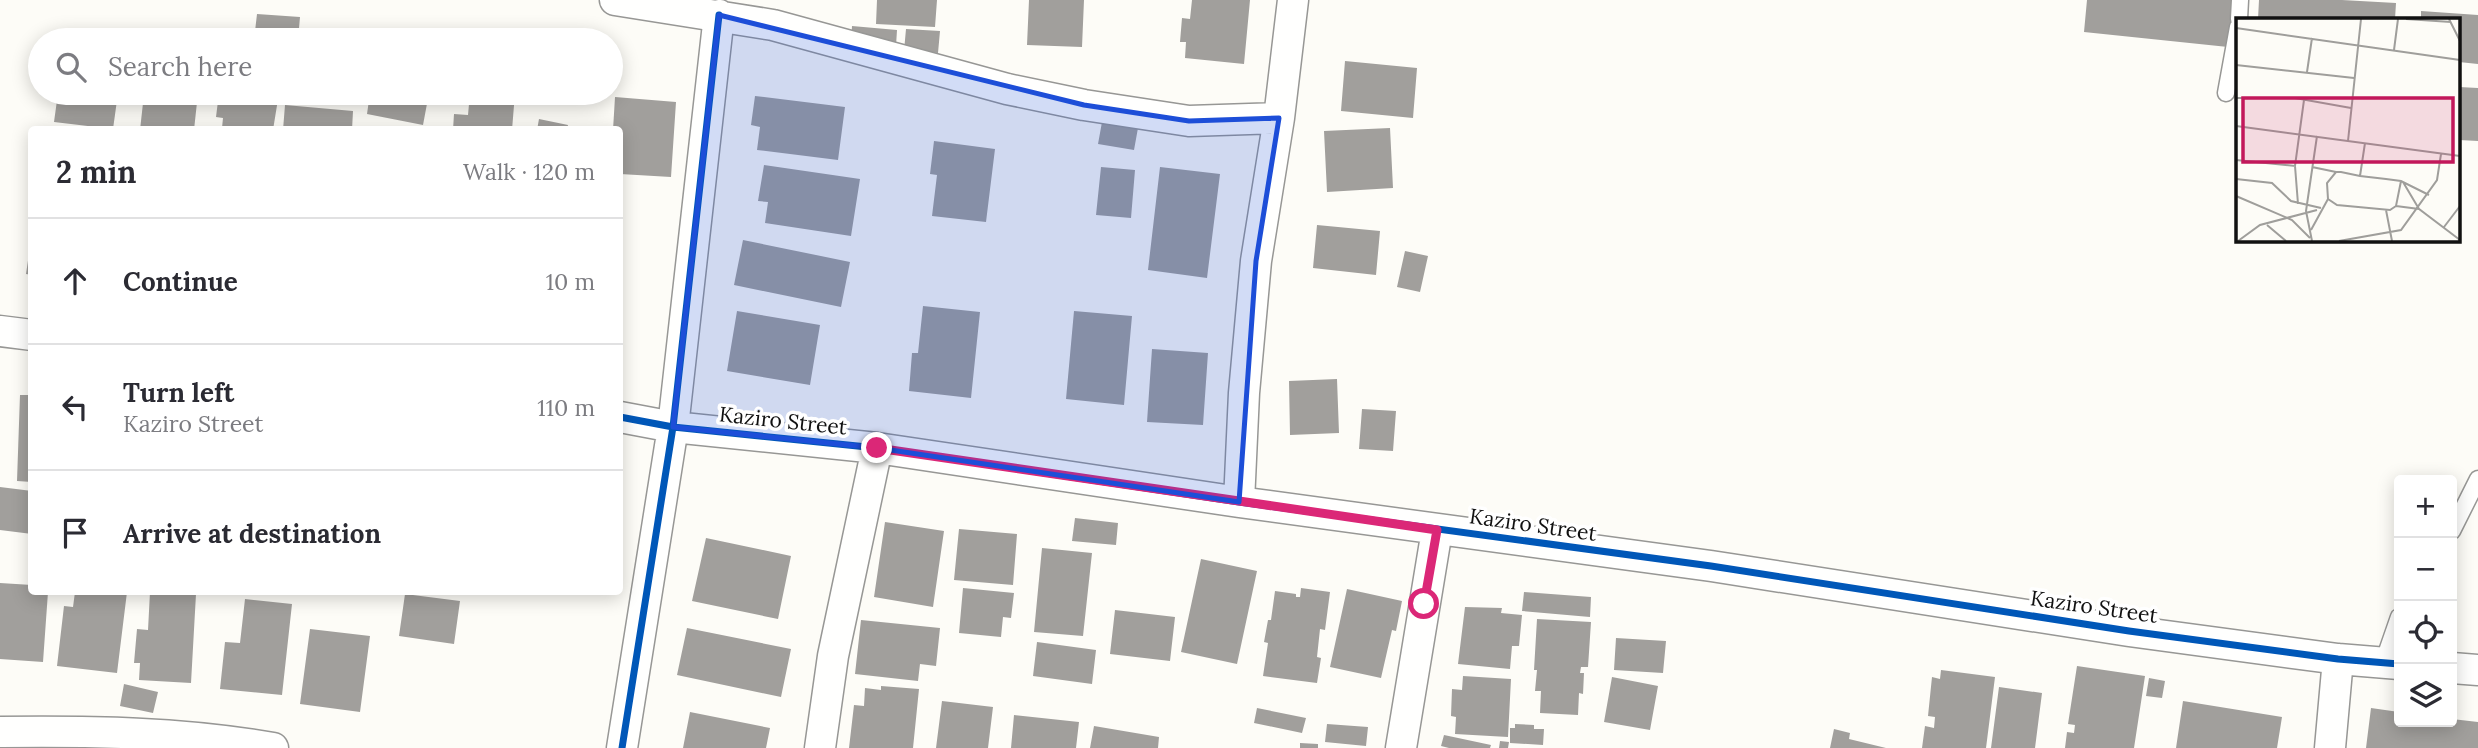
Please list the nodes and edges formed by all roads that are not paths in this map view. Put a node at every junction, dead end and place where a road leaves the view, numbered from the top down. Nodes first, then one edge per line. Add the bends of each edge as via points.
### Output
1 (615, 0) edge
2 (1293, 0) edge
3 (2240, 0) edge
4 (719, 15) junction
5 (2239, 18) edge
6 (2236, 39) edge
7 (2227, 93) dead end
8 (1279, 118) junction
9 (0, 331) edge
10 (28, 334) edge
11 (623, 417) edge
12 (674, 427) junction
13 (877, 448) junction
14 (2478, 479) edge
15 (1239, 502) junction
16 (2457, 521) edge
17 (1437, 530) junction
18 (2394, 646) edge
19 (2337, 659) junction
20 (2391, 663) edge
21 (2457, 668) edge
22 (2478, 670) edge
23 (0, 732) edge
24 (273, 748) edge
25 (622, 748) edge
26 (820, 748) edge
27 (1401, 748) edge
28 (2330, 748) edge

1 - 4 street
2 - 8 street
3 - 5 lane
4 - 8 street via 774,25 1084,106 1189,121
4 - 12 street
6 - 7 lane
8 - 15 street via 1256,261
9 - 10 street
11 - 12 street, Kaziro Street
12 - 13 street, Kaziro Street
12 - 25 street
13 - 15 street, Kaziro Street
13 - 26 street via 832,656
14 - 16 lane
15 - 17 street, Kaziro Street
17 - 19 street, Kaziro Street
17 - 27 street
18 - 20 lane
19 - 20 street, Kaziro Street
19 - 28 street
21 - 22 street
23 - 24 street via 116,731

